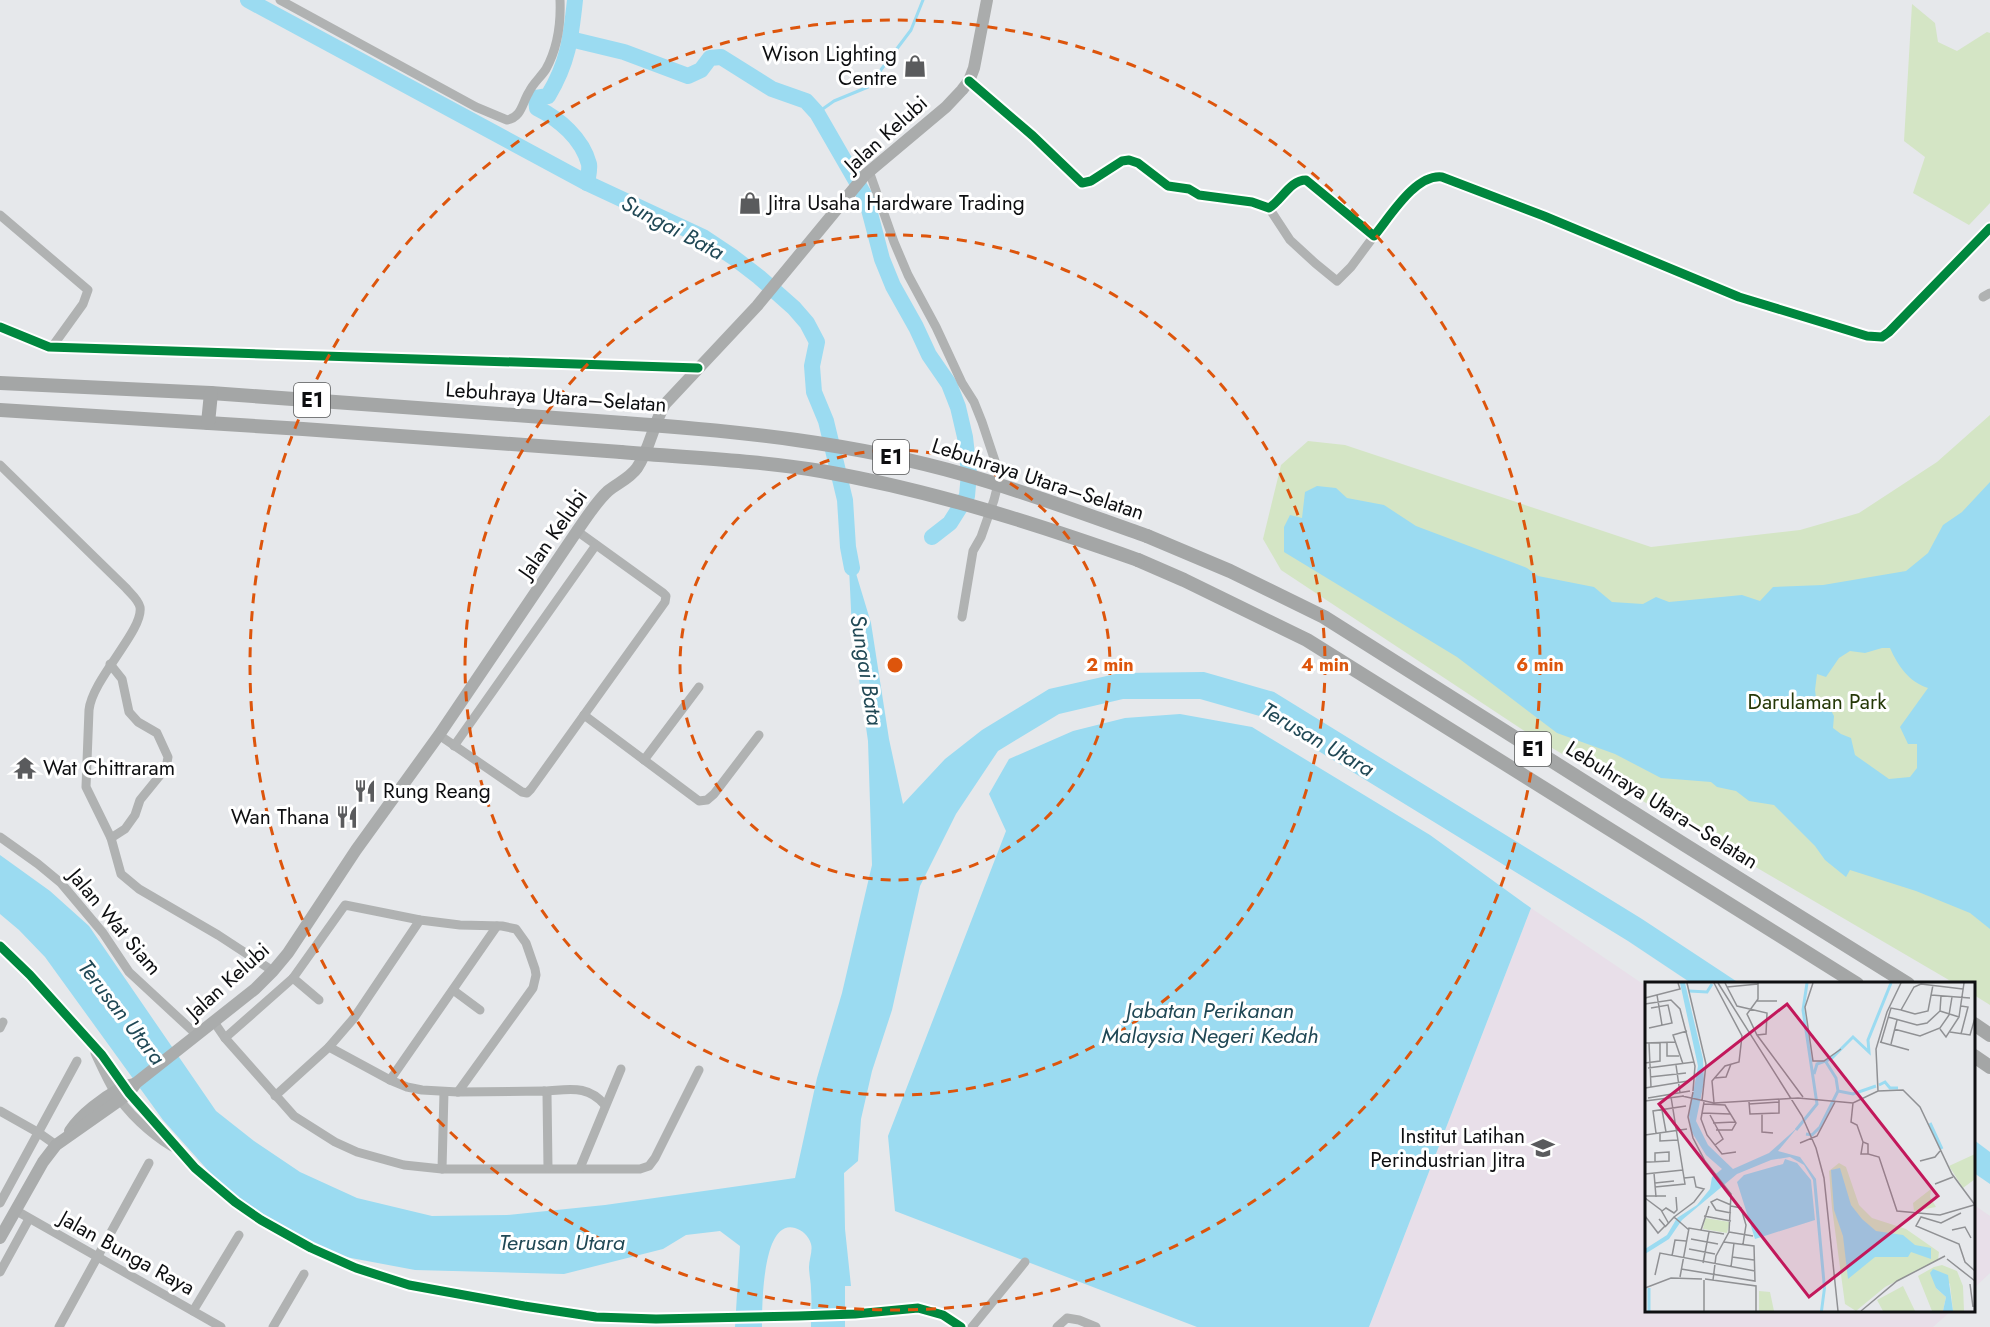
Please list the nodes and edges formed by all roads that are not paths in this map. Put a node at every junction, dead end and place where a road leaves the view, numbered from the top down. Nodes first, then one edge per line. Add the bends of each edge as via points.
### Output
1 (280, 0) edge
2 (560, 0) edge
3 (987, 0) edge
4 (969, 81) junction
5 (867, 173) junction
6 (1269, 208) junction
7 (0, 215) edge
8 (1990, 228) edge
9 (1374, 236) junction
10 (0, 327) edge
11 (52, 347) junction
12 (698, 368) junction
13 (0, 383) edge
14 (211, 393) junction
15 (0, 410) edge
16 (208, 423) junction
17 (1, 469) edge
18 (577, 531) junction
19 (596, 545) junction
20 (962, 617) dead end
21 (110, 664) junction
22 (699, 687) dead end
23 (584, 715) junction
24 (439, 735) junction
25 (759, 735) dead end
26 (454, 746) junction
27 (644, 760) junction
28 (0, 837) edge
29 (111, 838) junction
30 (420, 920) junction
31 (497, 926) junction
32 (0, 946) edge
33 (288, 953) junction
34 (303, 964) junction
35 (273, 971) junction
36 (293, 978) junction
37 (1854, 982) edge
38 (1905, 982) edge
39 (453, 990) junction
40 (319, 1000) dead end
41 (480, 1010) dead end
42 (214, 1022) junction
43 (1975, 1025) edge
44 (1990, 1035) edge
45 (225, 1038) junction
46 (192, 1039) junction
47 (329, 1047) junction
48 (1975, 1057) edge
49 (77, 1061) dead end
50 (1990, 1067) edge
51 (621, 1069) dead end
52 (699, 1070) dead end
53 (390, 1080) junction
54 (126, 1090) junction
55 (544, 1091) junction
56 (444, 1092) junction
57 (458, 1092) junction
58 (275, 1096) junction
59 (605, 1105) junction
60 (0, 1111) edge
61 (39, 1133) junction
62 (61, 1141) junction
63 (149, 1163) dead end
64 (548, 1168) junction
65 (580, 1168) junction
66 (442, 1169) junction
67 (0, 1203) edge
68 (15, 1210) junction
69 (29, 1219) junction
70 (239, 1235) dead end
71 (0, 1238) edge
72 (98, 1257) junction
73 (1025, 1262) dead end
74 (0, 1272) edge
75 (304, 1274) dead end
76 (193, 1311) junction
77 (59, 1327) edge
78 (221, 1327) edge
79 (273, 1327) edge
80 (961, 1327) edge
81 (972, 1327) edge
82 (1057, 1327) edge
83 (1096, 1327) edge

1 - 2 street via 507,120 520,112 555,50 561,22
3 - 4 main road, Jalan Kelubi
4 - 5 main road, Jalan Kelubi via 946,107
4 - 6 street via 1082,183 1129,160 1168,186
5 - 12 main road, Jalan Kelubi via 757,306
5 - 20 street via 894,242 974,402 999,473 994,500 973,551
6 - 9 street via 1296,182 1306,180
6 - 9 street via 1290,240 1337,281
7 - 11 street via 88,290 83,304
8 - 9 street via 1882,337 1859,335 1739,297 1442,177 1430,177 1417,185
10 - 11 street
11 - 12 street
12 - 18 main road, Jalan Kelubi via 658,415 635,470 602,498
13 - 14 highway, Lebuhraya Utara–Selatan / E1
14 - 16 highway
14 - 38 highway, Lebuhraya Utara–Selatan / E1, bridge via 745,434 890,456 1008,487 1147,536 1324,616
15 - 16 highway, E1
16 - 37 highway, E1, bridge via 726,459 792,467 969,504 1074,537 1184,580 1307,640
17 - 21 street via 138,602 139,616
18 - 19 street
18 - 24 main road, Jalan Kelubi
19 - 23 street via 666,596
19 - 26 street
21 - 29 street via 90,702 86,780
21 - 29 street via 122,679 129,712 157,733 168,757 166,768 140,800 135,815 125,829
22 - 27 street
23 - 26 street via 527,793
23 - 27 street
24 - 26 street
24 - 33 main road, Jalan Kelubi
25 - 27 street via 707,800 699,801
28 - 46 street, Jalan Wat Siam via 61,883 103,933 129,972
29 - 35 street via 125,879
30 - 31 street
30 - 34 street via 345,905
30 - 47 street via 354,1018
31 - 39 street
31 - 57 street via 519,932 529,951 536,981
32 - 54 street via 93,1046
33 - 34 street
33 - 35 main road, Jalan Kelubi
34 - 36 street
35 - 42 main road, Jalan Kelubi
36 - 40 street
36 - 45 street
39 - 41 street
39 - 53 street
42 - 45 street
42 - 46 main road, Jalan Kelubi
43 - 44 highway
45 - 58 street
46 - 54 main road, Jalan Kelubi
47 - 53 street
47 - 58 street
48 - 50 highway
49 - 61 street
51 - 59 street
52 - 65 street via 649,1166
53 - 56 street via 415,1089
54 - 62 main road, Jalan Kelubi via 80,1130
54 - 80 street via 177,1150 221,1191 261,1220 356,1268 409,1285 596,1317 656,1320 855,1314 918,1308 943,1315
55 - 57 street
55 - 59 street via 583,1089
55 - 64 street
56 - 57 street
56 - 66 street
58 - 66 street via 294,1116 357,1152 404,1165
59 - 65 street
60 - 61 street
61 - 62 street
61 - 67 street
62 - 68 main road via 43,1162
63 - 72 street
64 - 65 street
64 - 66 street
68 - 69 street, Jalan Bunga Raya
68 - 71 main road
69 - 72 street, Jalan Bunga Raya
69 - 74 street
70 - 76 street
72 - 76 street, Jalan Bunga Raya
72 - 77 street
73 - 81 street
75 - 79 street
76 - 78 street, Jalan Bunga Raya
82 - 83 street via 1066,1318

